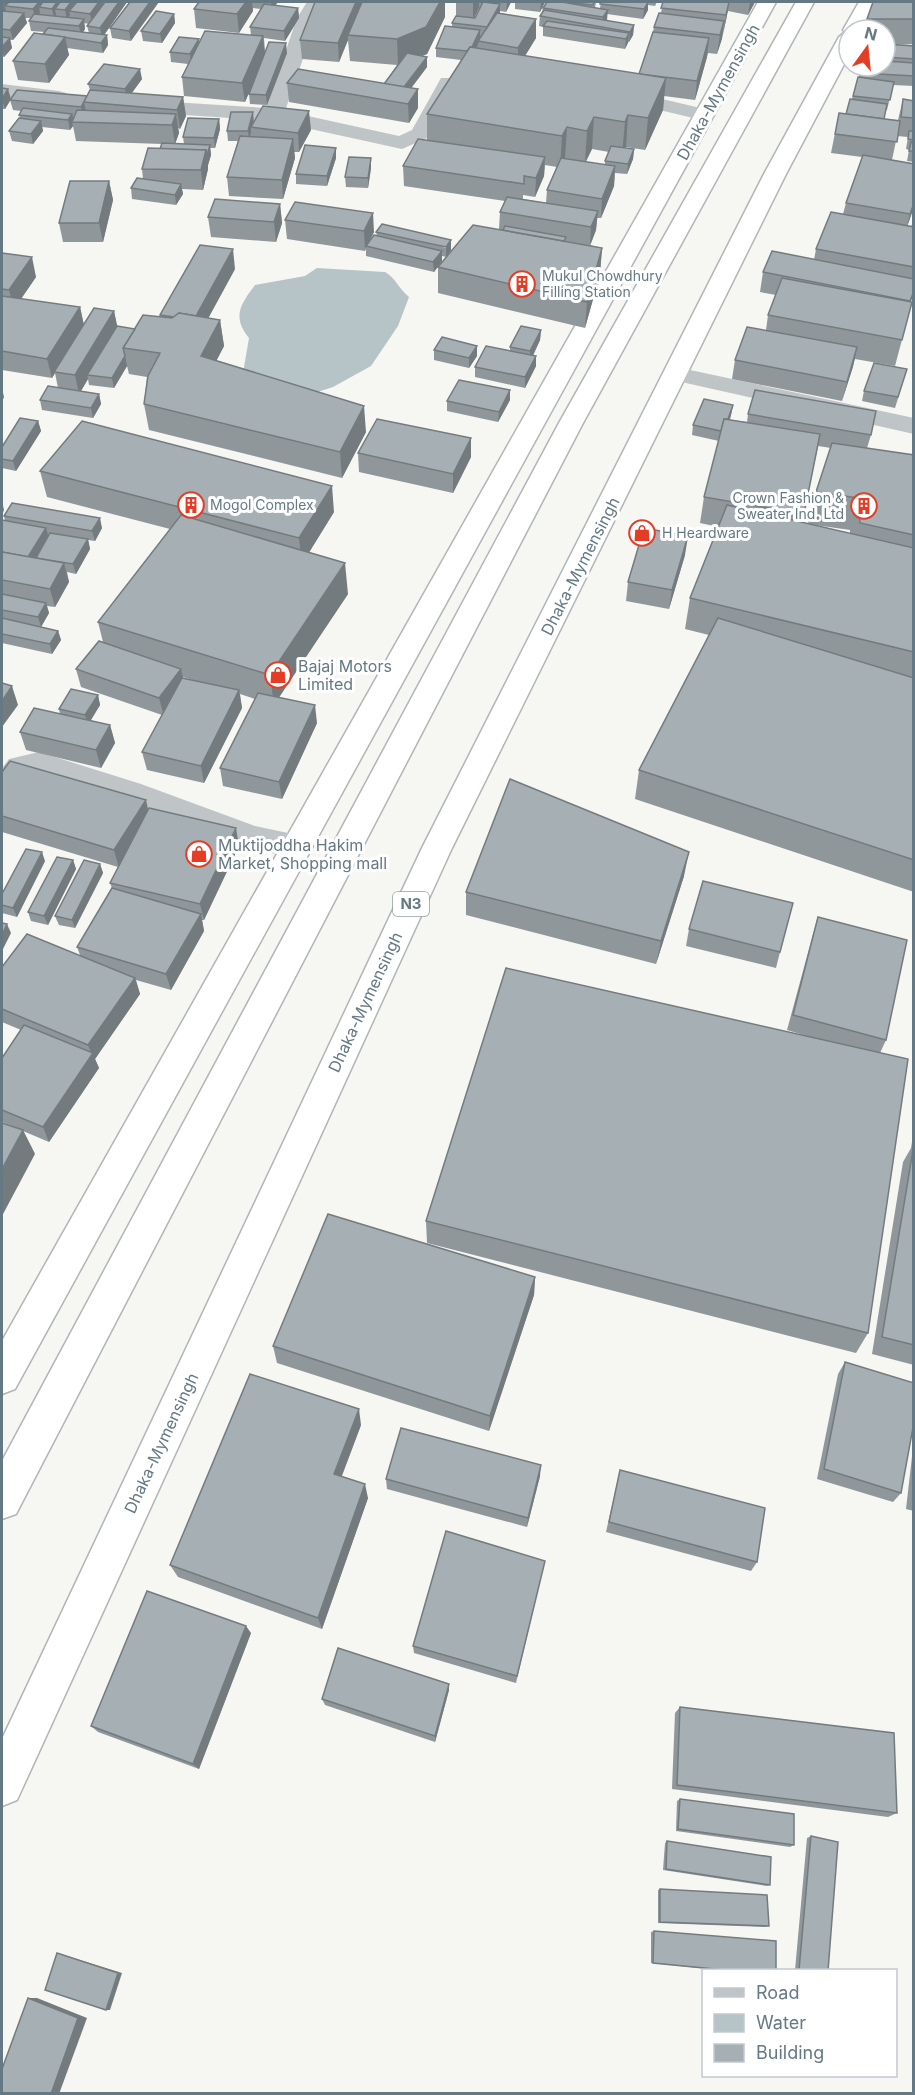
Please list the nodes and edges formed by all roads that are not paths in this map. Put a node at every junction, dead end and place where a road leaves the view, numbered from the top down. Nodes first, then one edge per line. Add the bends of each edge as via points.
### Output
1 (316, 2) edge
2 (767, 2) edge
3 (805, 2) edge
4 (868, 2) edge
5 (859, 18) edge
6 (837, 59) edge
7 (469, 74) edge
8 (2, 90) edge
9 (598, 91) edge
10 (80, 100) edge
11 (125, 105) edge
12 (274, 115) junction
13 (706, 115) junction
14 (676, 374) junction
15 (914, 426) edge
16 (2, 787) edge
17 (296, 845) junction
18 (2, 1376) edge
19 (2, 1500) edge
20 (2, 1785) edge

1 - 12 street
2 - 13 highway, Dhaka-Mymensingh
3 - 19 highway via 571,423
4 - 5 highway
6 - 14 highway, Dhaka-Mymensingh / N3
7 - 12 street via 452,76 420,134 402,143
8 - 10 street
9 - 13 street
11 - 12 street
13 - 17 highway, Dhaka-Mymensingh
14 - 15 street
14 - 20 highway, Dhaka-Mymensingh / N3 via 437,848
16 - 17 street via 19,767 39,763 252,837
17 - 18 highway, Dhaka-Mymensingh

